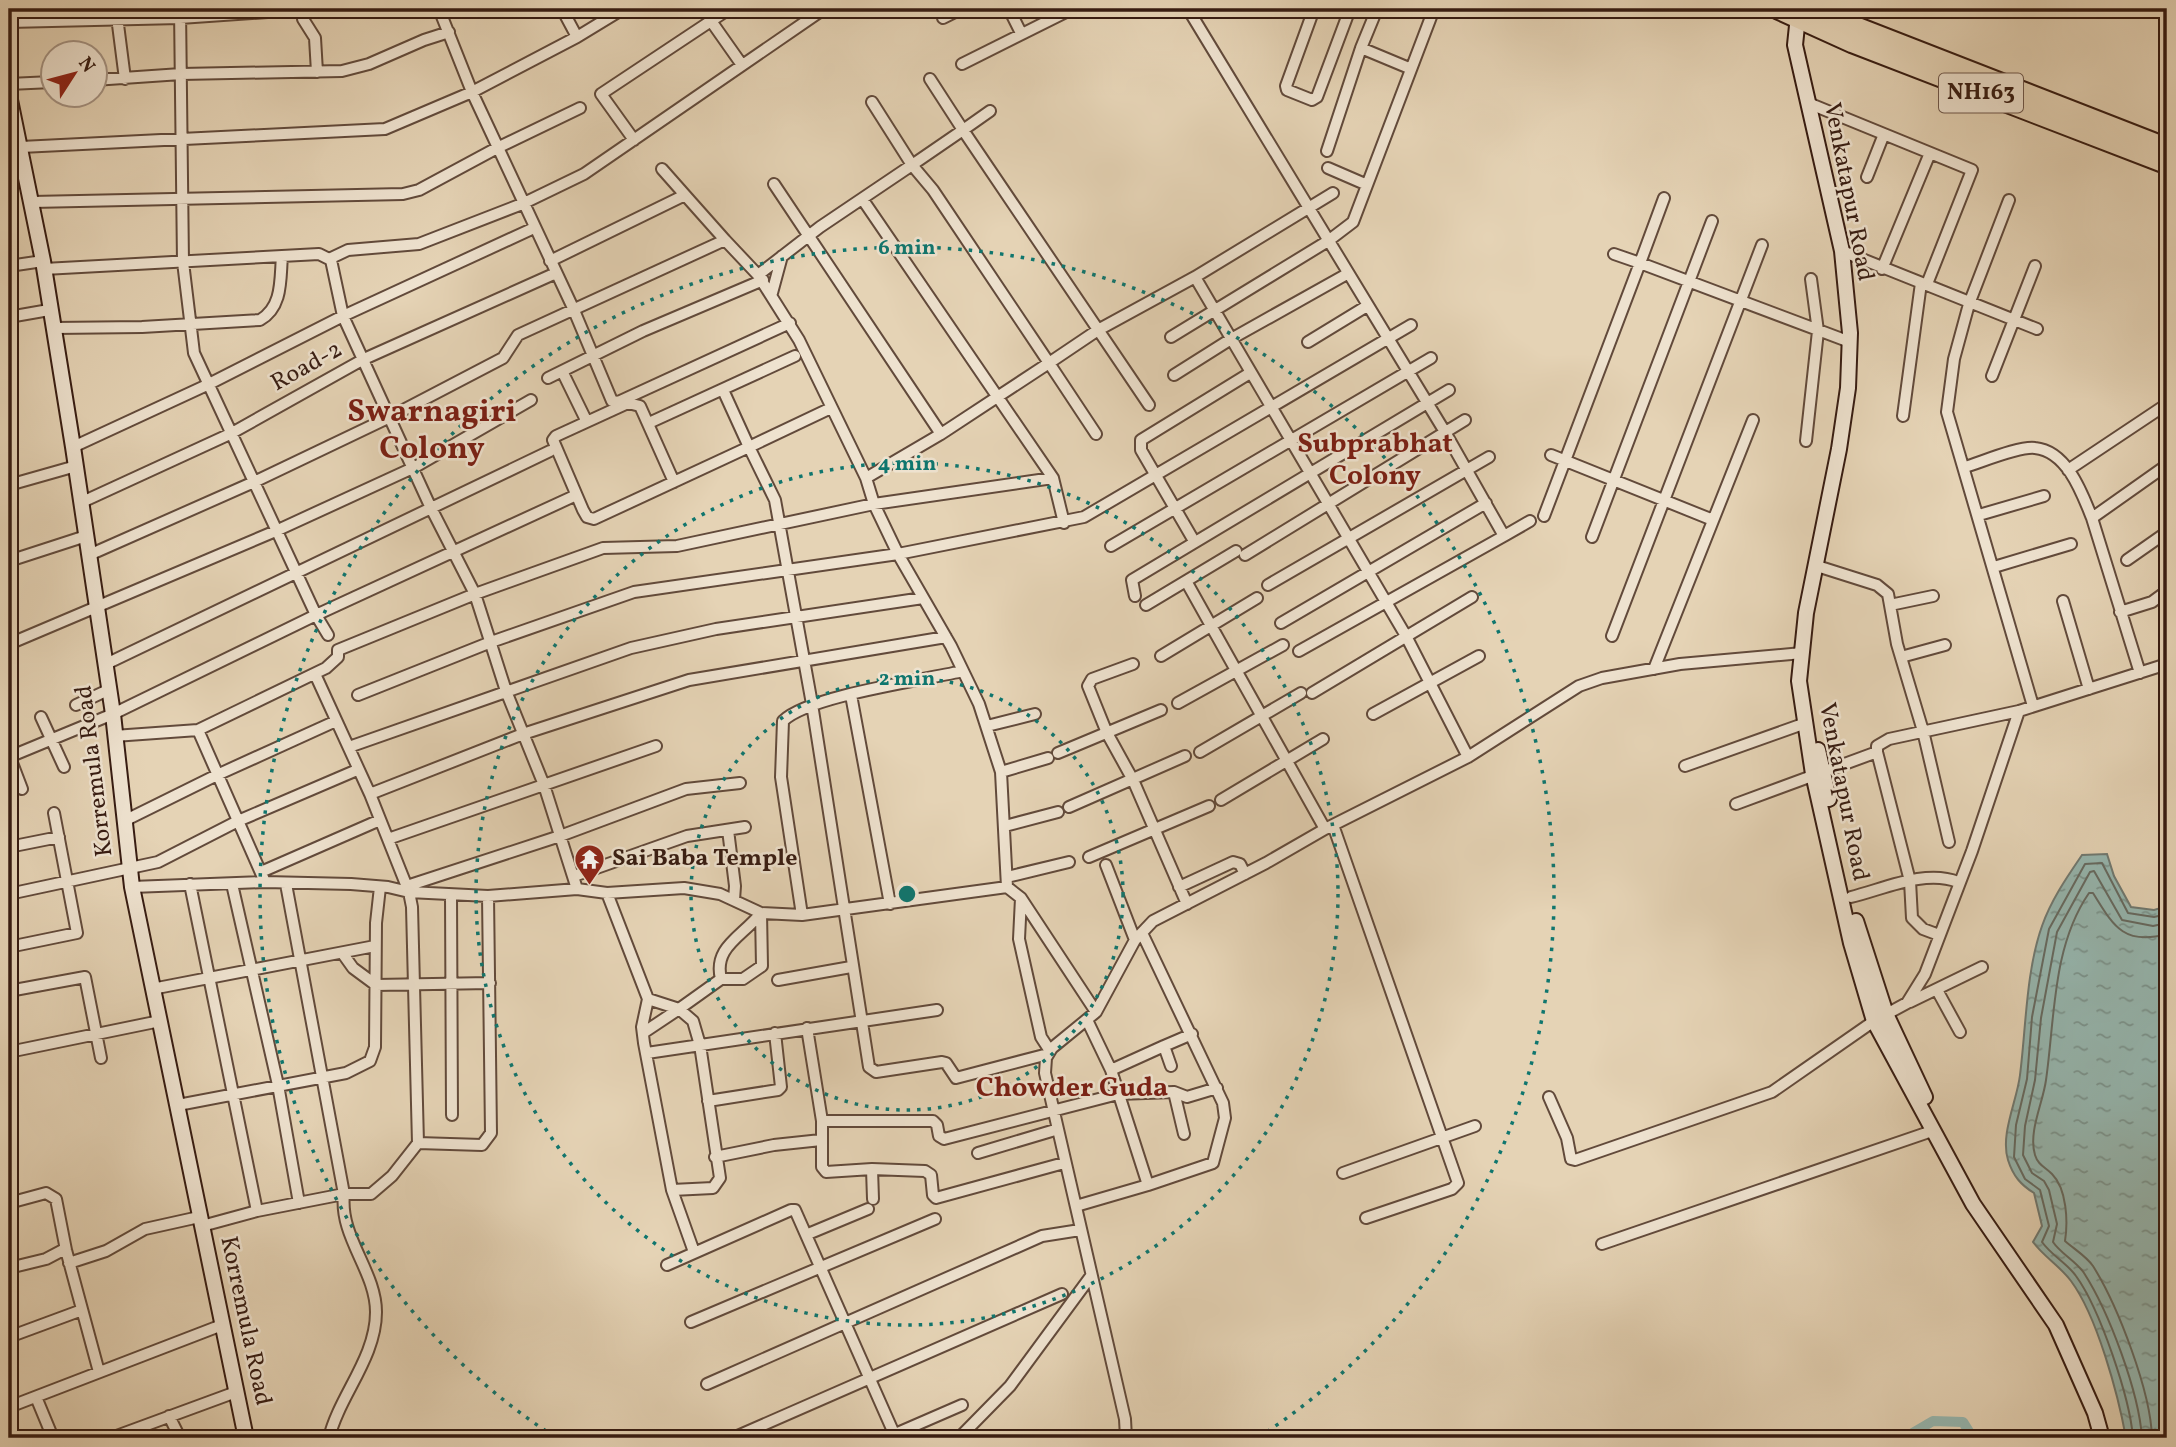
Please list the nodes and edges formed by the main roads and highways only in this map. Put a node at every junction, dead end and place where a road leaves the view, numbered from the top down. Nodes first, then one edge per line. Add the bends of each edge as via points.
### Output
1 (1778, 9) edge
2 (1803, 12) edge
3 (2073, 120) junction
4 (2167, 148) edge
5 (2167, 164) edge

1 - 2 highway, NH163
2 - 3 highway, NH163 via 1853,43
3 - 4 highway, NH163
3 - 5 highway, NH163

